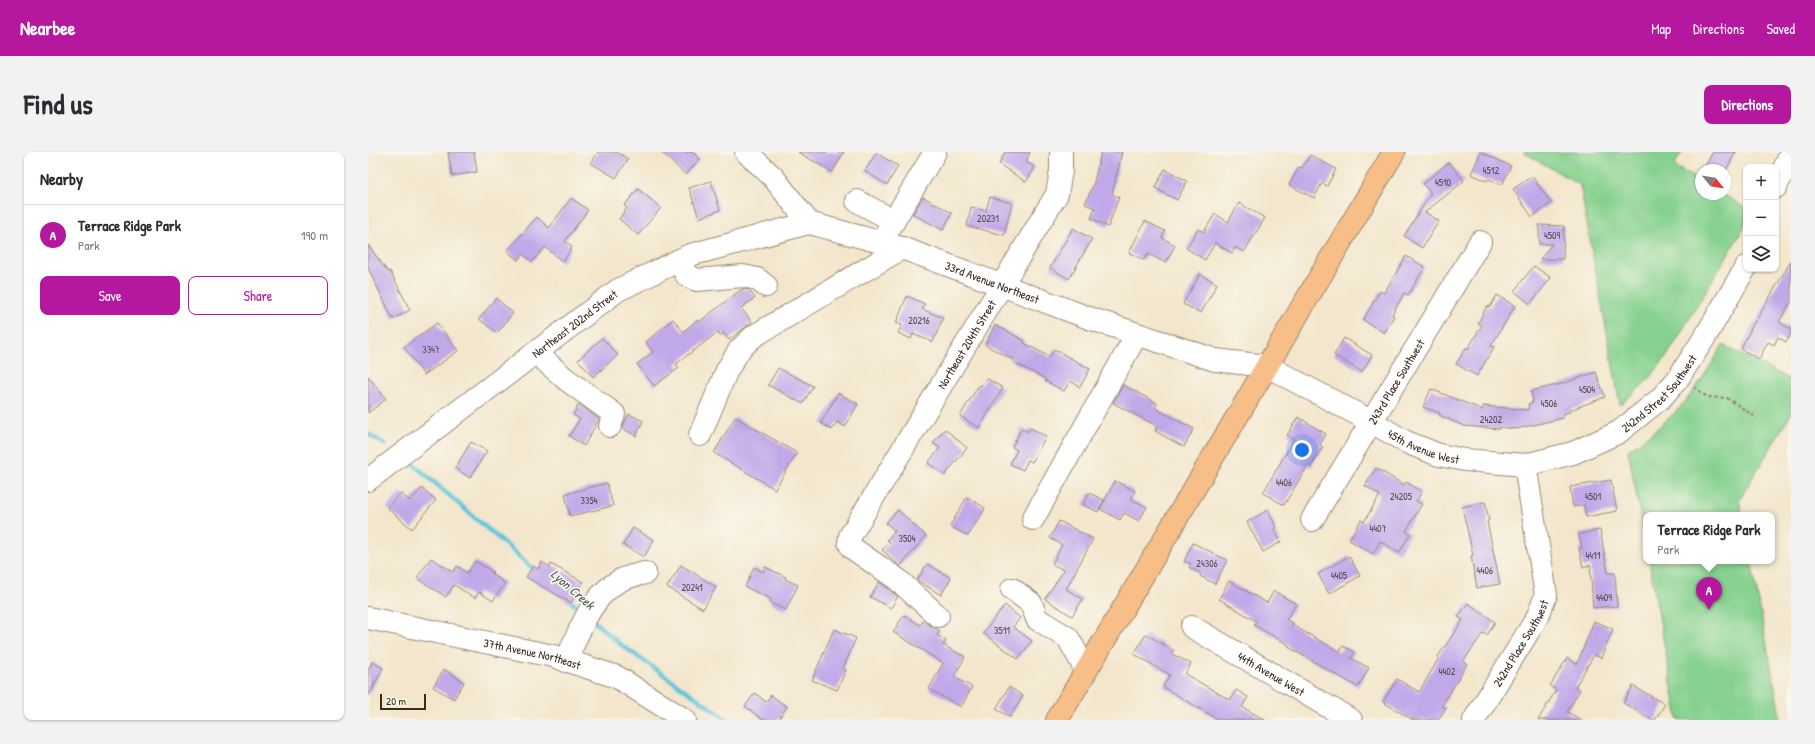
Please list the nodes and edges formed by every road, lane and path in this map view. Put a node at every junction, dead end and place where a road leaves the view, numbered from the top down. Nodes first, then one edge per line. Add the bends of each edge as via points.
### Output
1 (746, 152) edge
2 (935, 152) edge
3 (1061, 152) edge
4 (1394, 152) edge
5 (1791, 153) edge
6 (1779, 180) edge
7 (857, 200) dead end
8 (894, 221) junction
9 (809, 223) junction
10 (881, 242) junction
11 (1480, 242) dead end
12 (902, 248) junction
13 (679, 260) junction
14 (1743, 272) edge
15 (766, 286) dead end
16 (1001, 286) junction
17 (1137, 334) junction
18 (536, 353) junction
19 (1267, 366) junction
20 (1680, 376) junction
21 (1757, 418) dead end
22 (1372, 422) junction
23 (610, 426) dead end
24 (700, 435) dead end
25 (1525, 465) junction
26 (368, 480) edge
27 (1034, 519) dead end
28 (1312, 520) dead end
29 (645, 573) dead end
30 (1012, 589) dead end
31 (938, 616) dead end
32 (368, 618) edge
33 (1192, 627) dead end
34 (566, 661) junction
35 (1086, 670) junction
36 (685, 720) edge
37 (1057, 720) edge
38 (1351, 720) edge
39 (1474, 720) edge

1 - 9 street via 773,177
2 - 8 street
3 - 16 street, Northeast 204th Street via 1057,194
4 - 19 main road
5 - 6 street
7 - 8 street
8 - 10 street
9 - 10 street, 33rd Avenue Northeast
9 - 13 street, Northeast 202nd Street
10 - 12 street, 33rd Avenue Northeast
11 - 22 street, 243rd Place Southwest
12 - 16 street, 33rd Avenue Northeast
12 - 24 street via 754,336 740,349 727,370
13 - 15 street via 687,276 697,280 743,276 756,279
13 - 18 street, Northeast 202nd Street via 618,290
14 - 20 street, 242nd Street Southwest
16 - 17 street, 33rd Avenue Northeast
16 - 31 street, Northeast 204th Street via 850,536 852,548 897,579
17 - 19 street, 33rd Avenue Northeast via 1215,360
17 - 27 street
18 - 23 street via 567,380 614,414
18 - 26 street, Northeast 202nd Street
19 - 22 street, 45th Avenue West
19 - 35 main road
20 - 21 path via 1707,397 1727,398
20 - 25 street, 242nd Street Southwest via 1660,399 1619,432 1574,453
22 - 25 street, 45th Avenue West via 1406,442 1440,455 1465,460
22 - 28 street, 243rd Place Southwest
25 - 39 street, 242nd Place Southwest via 1546,596 1538,616
29 - 34 street via 621,580 604,591 593,605
30 - 35 street via 1031,603 1038,619 1068,638
32 - 34 street, 37th Avenue Northeast via 553,656
33 - 38 street, 44th Avenue West
34 - 36 street, 37th Avenue Northeast via 617,677
35 - 37 main road

